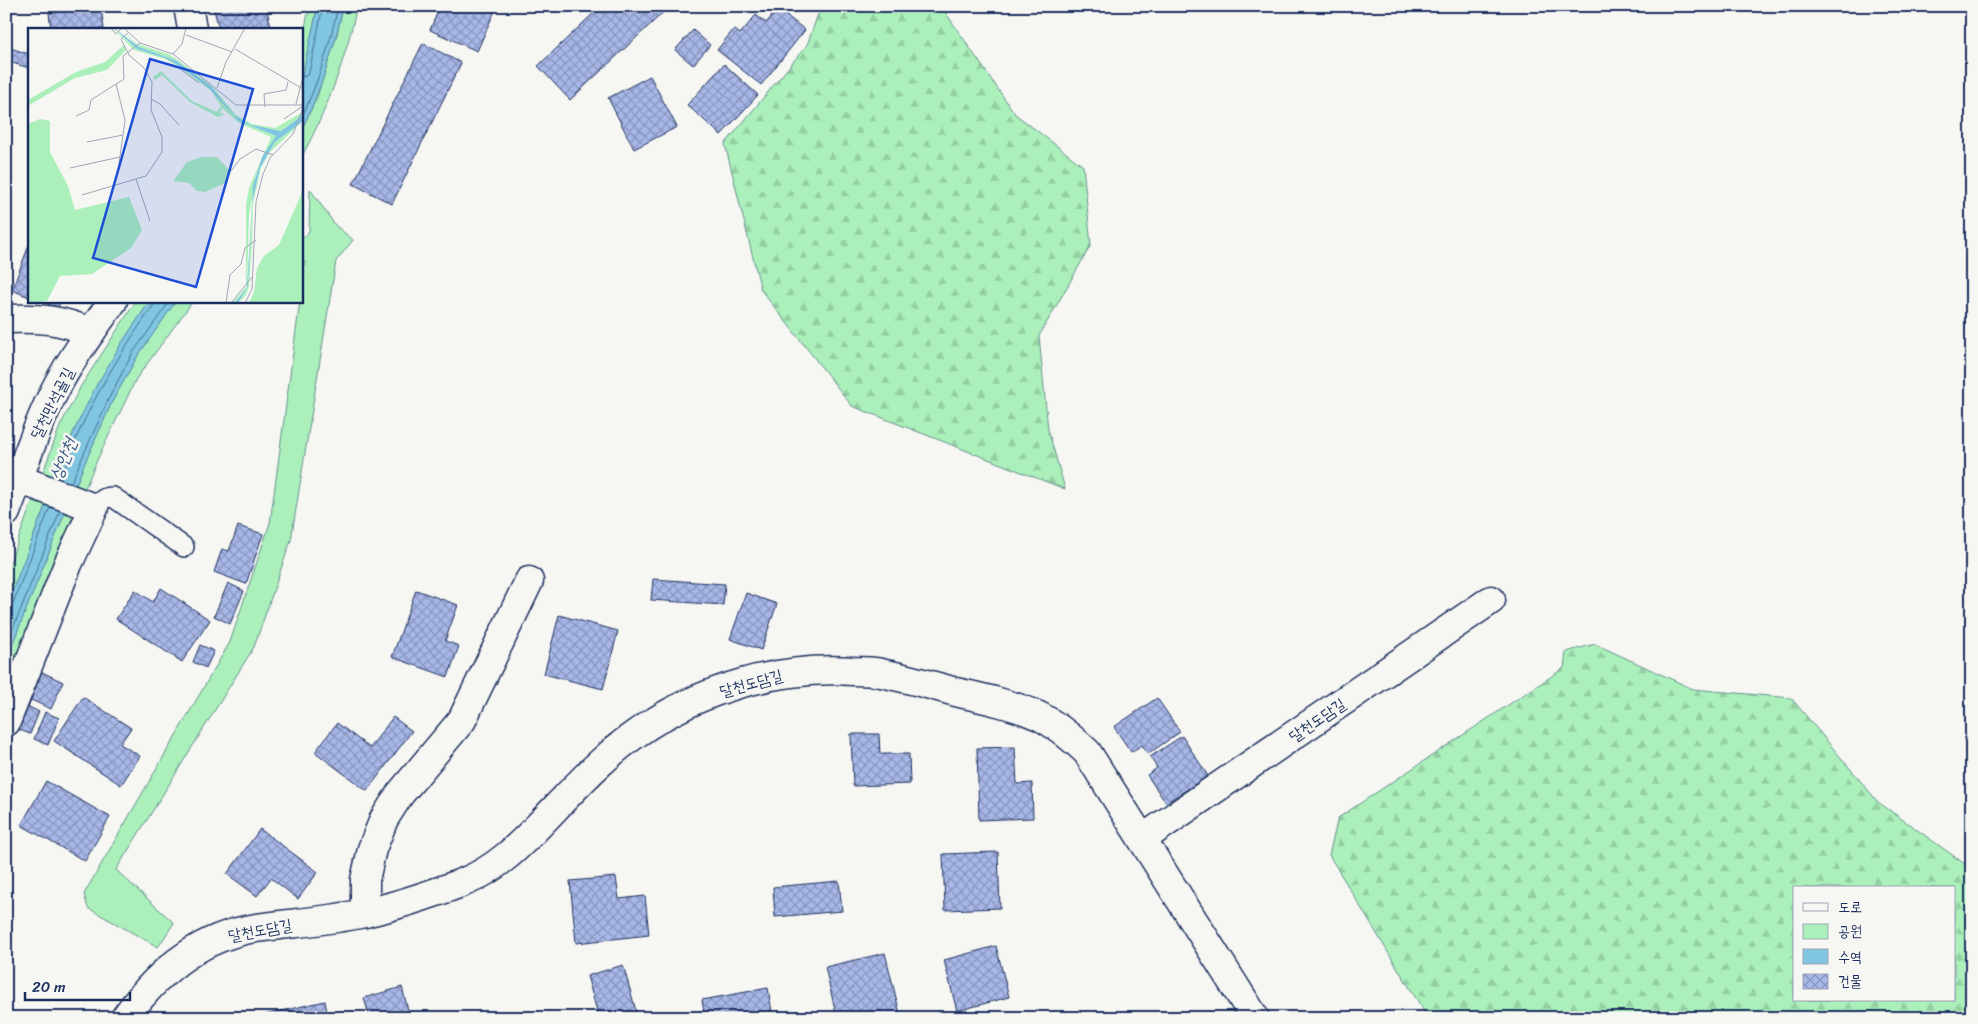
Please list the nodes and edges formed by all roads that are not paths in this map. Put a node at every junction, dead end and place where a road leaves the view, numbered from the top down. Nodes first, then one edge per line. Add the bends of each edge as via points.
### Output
1 (188, 6) edge
2 (192, 28) edge
3 (112, 302) edge
4 (6, 319) edge
5 (91, 332) junction
6 (27, 483) junction
7 (94, 508) junction
8 (6, 512) edge
9 (184, 548) dead end
10 (529, 581) dead end
11 (1491, 600) dead end
12 (6, 722) edge
13 (1142, 839) junction
14 (365, 913) junction
15 (125, 1018) edge
16 (1255, 1018) edge

1 - 2 street
3 - 5 street, 달천만석골길
4 - 5 street via 50,319
5 - 6 street, 달천만석골길 via 52,396 33,439
6 - 7 street
6 - 8 street, 달천만석골길
7 - 9 lane via 101,500 113,497
7 - 12 street via 68,564
10 - 14 street via 462,720 384,818 365,880
11 - 13 street, 달천도담길
13 - 14 street, 달천도담길 via 1087,752 1040,716 879,672 822,669 733,685 682,706 636,734 589,774 497,865 466,881
13 - 16 street, 달천도담길
14 - 15 street, 달천도담길 via 254,928 201,945 152,982

